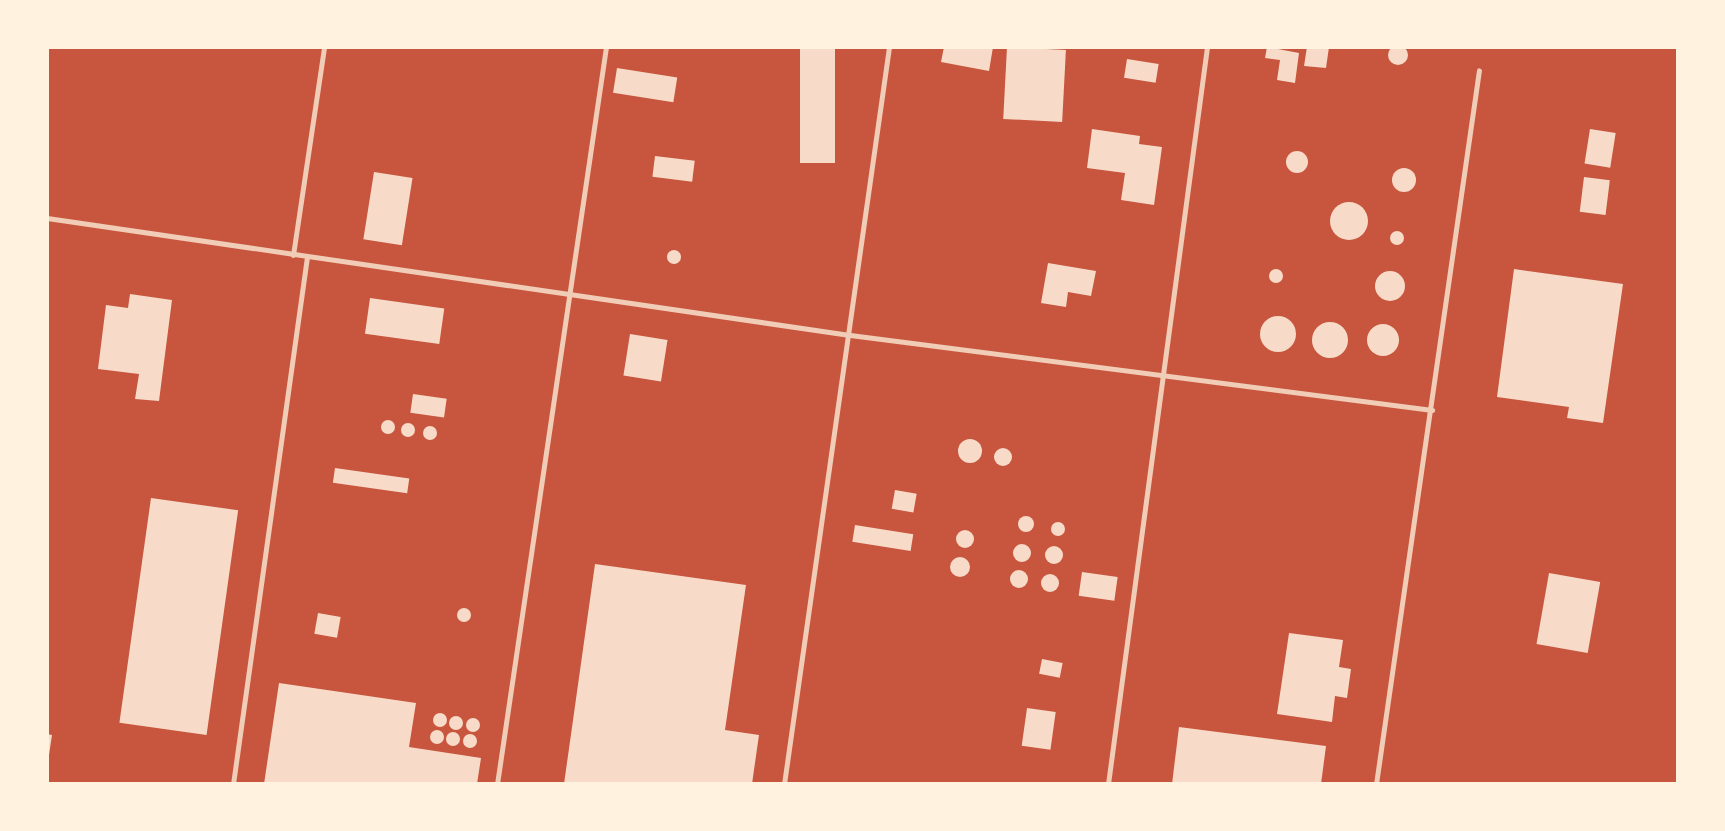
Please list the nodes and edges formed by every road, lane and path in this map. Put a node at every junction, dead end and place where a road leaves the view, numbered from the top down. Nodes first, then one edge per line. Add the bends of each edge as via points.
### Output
1 (324, 47) edge
2 (606, 47) edge
3 (889, 47) edge
4 (1207, 47) edge
5 (1479, 70) dead end
6 (47, 218) edge
7 (293, 255) junction
8 (307, 257) junction
9 (569, 292) junction
10 (850, 335) junction
11 (1165, 377) junction
12 (1432, 410) junction
13 (233, 784) edge
14 (497, 784) edge
15 (784, 784) edge
16 (1108, 784) edge
17 (1376, 784) edge

1 - 7 lane
2 - 9 lane
3 - 10 lane
4 - 11 lane
5 - 12 lane
6 - 7 lane
7 - 8 lane
8 - 9 lane
8 - 13 lane
9 - 10 lane
9 - 14 lane
10 - 11 lane
10 - 15 lane
11 - 12 lane
11 - 16 lane
12 - 17 lane

